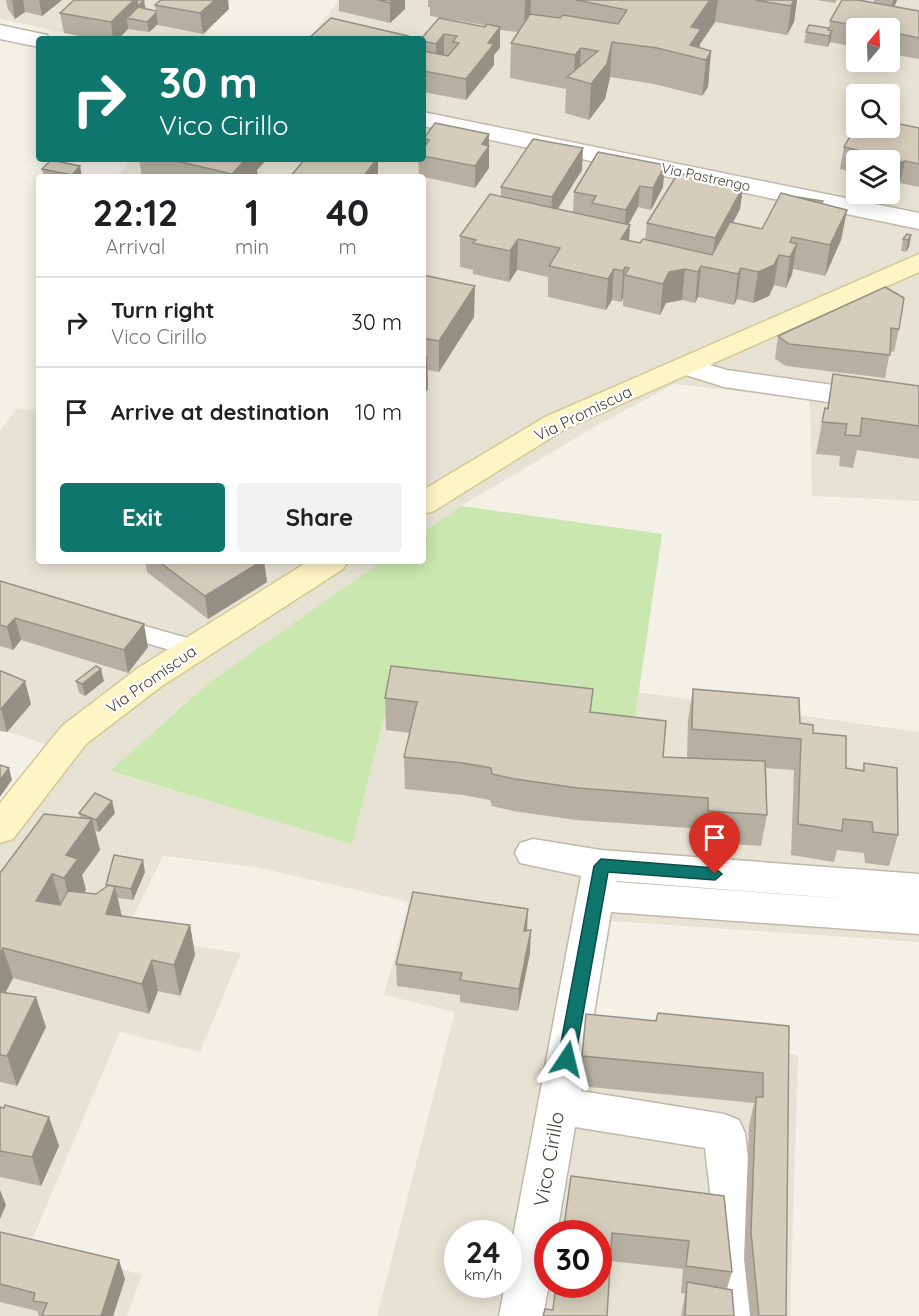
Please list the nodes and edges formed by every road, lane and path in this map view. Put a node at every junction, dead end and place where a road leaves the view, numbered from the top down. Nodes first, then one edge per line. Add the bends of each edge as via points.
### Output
1 (0, 32) edge
2 (36, 39) edge
3 (426, 120) edge
4 (919, 221) edge
5 (919, 262) edge
6 (686, 366) junction
7 (919, 406) edge
8 (426, 502) edge
9 (327, 564) edge
10 (92, 619) edge
11 (194, 648) junction
12 (0, 830) edge
13 (533, 853) dead end
14 (599, 881) junction
15 (919, 889) edge
16 (919, 919) edge
17 (558, 1106) junction
18 (521, 1316) edge
19 (739, 1316) edge

1 - 2 street
3 - 4 street, Via Pastrengo
5 - 6 street, Via Promiscua
6 - 7 street via 724,378
6 - 8 street, Via Promiscua via 555,423
9 - 11 street, Via Promiscua
10 - 11 lane
11 - 12 street, Via Promiscua via 150,676 74,735
13 - 14 street
14 - 15 street
14 - 16 street
14 - 17 street, Vico Cirillo
17 - 18 street, Vico Cirillo
17 - 19 street via 723,1133 734,1217

